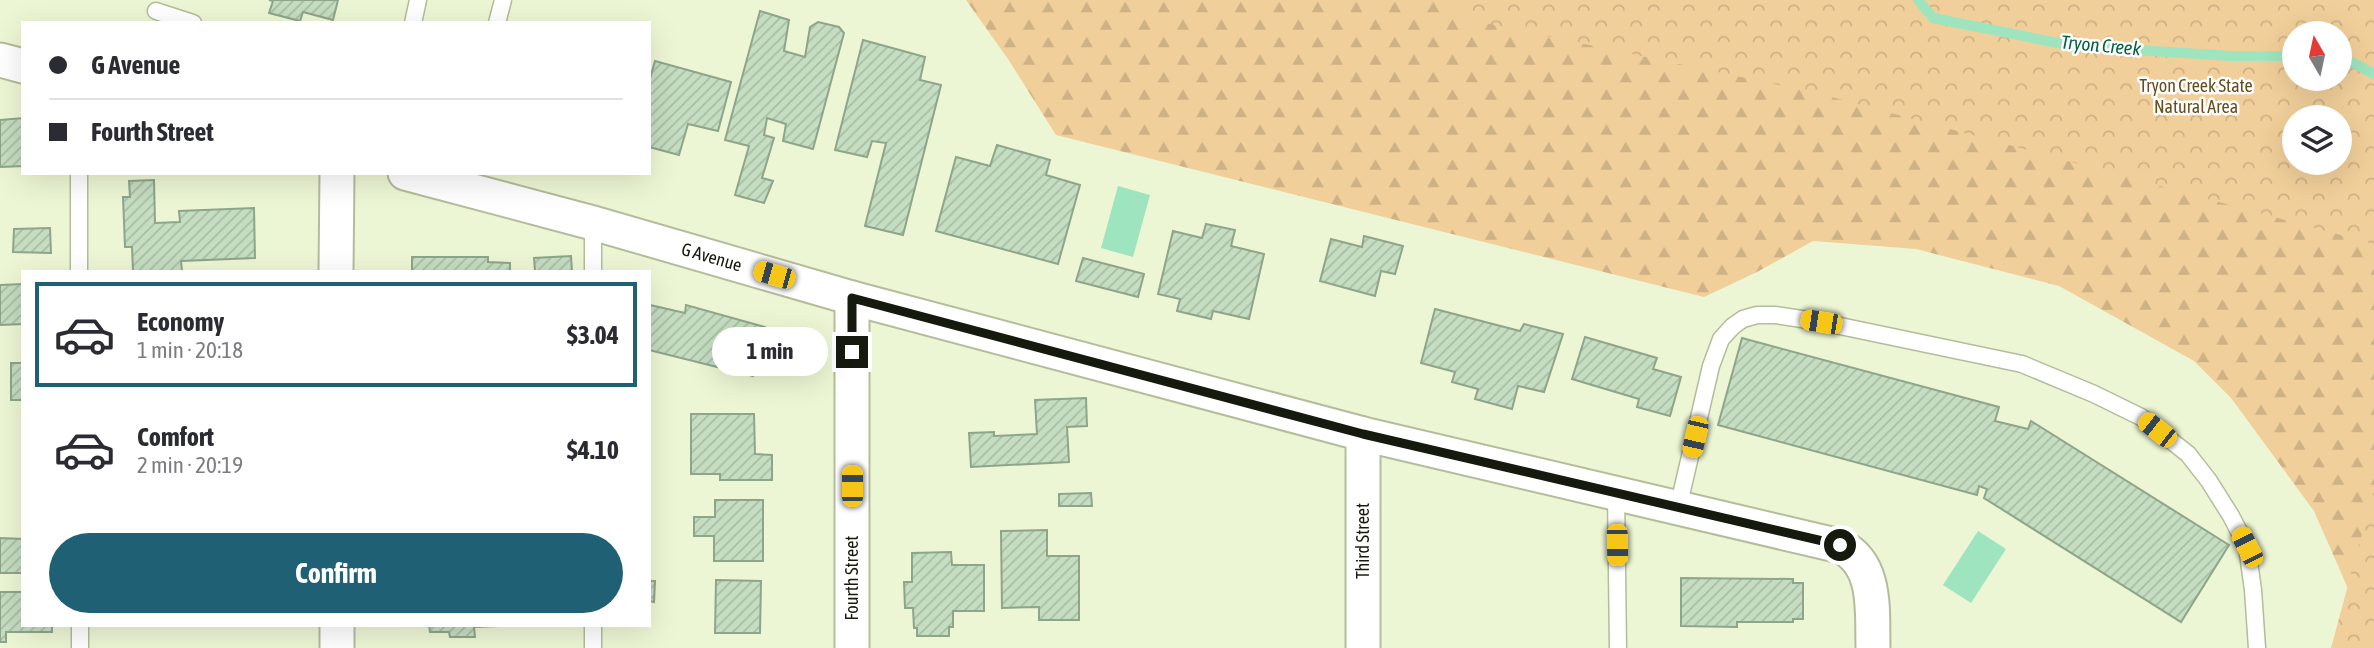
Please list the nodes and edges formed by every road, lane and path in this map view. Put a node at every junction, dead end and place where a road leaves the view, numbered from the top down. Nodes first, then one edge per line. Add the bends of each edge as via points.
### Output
1 (418, 0) edge
2 (503, 0) edge
3 (156, 11) edge
4 (187, 21) edge
5 (413, 21) edge
6 (498, 21) edge
7 (0, 60) edge
8 (21, 65) edge
9 (79, 175) edge
10 (337, 175) edge
11 (413, 175) edge
12 (593, 223) junction
13 (79, 270) edge
14 (336, 270) edge
15 (593, 270) edge
16 (852, 298) junction
17 (1363, 434) junction
18 (1616, 493) junction
19 (1678, 508) junction
20 (80, 627) edge
21 (337, 627) edge
22 (593, 627) edge
23 (80, 648) edge
24 (337, 648) edge
25 (593, 648) edge
26 (852, 648) edge
27 (1363, 648) edge
28 (1618, 648) edge
29 (1872, 648) edge
30 (2257, 648) edge

1 - 5 lane
2 - 6 lane
3 - 4 lane
7 - 8 street
9 - 13 lane
10 - 14 street
11 - 12 street, G Avenue
12 - 15 lane
12 - 16 street, G Avenue
16 - 17 street, G Avenue
16 - 26 street, Fourth Street
17 - 18 street, G Avenue
17 - 27 street, Third Street
18 - 19 street, G Avenue
18 - 28 lane
19 - 29 street, G Avenue via 1840,545 1854,555 1864,569 1872,598
19 - 30 lane via 1711,366 1721,339 1743,319 1775,315 1821,322 2022,364 2141,418 2188,454 2247,547
20 - 23 lane
21 - 24 street
22 - 25 lane

